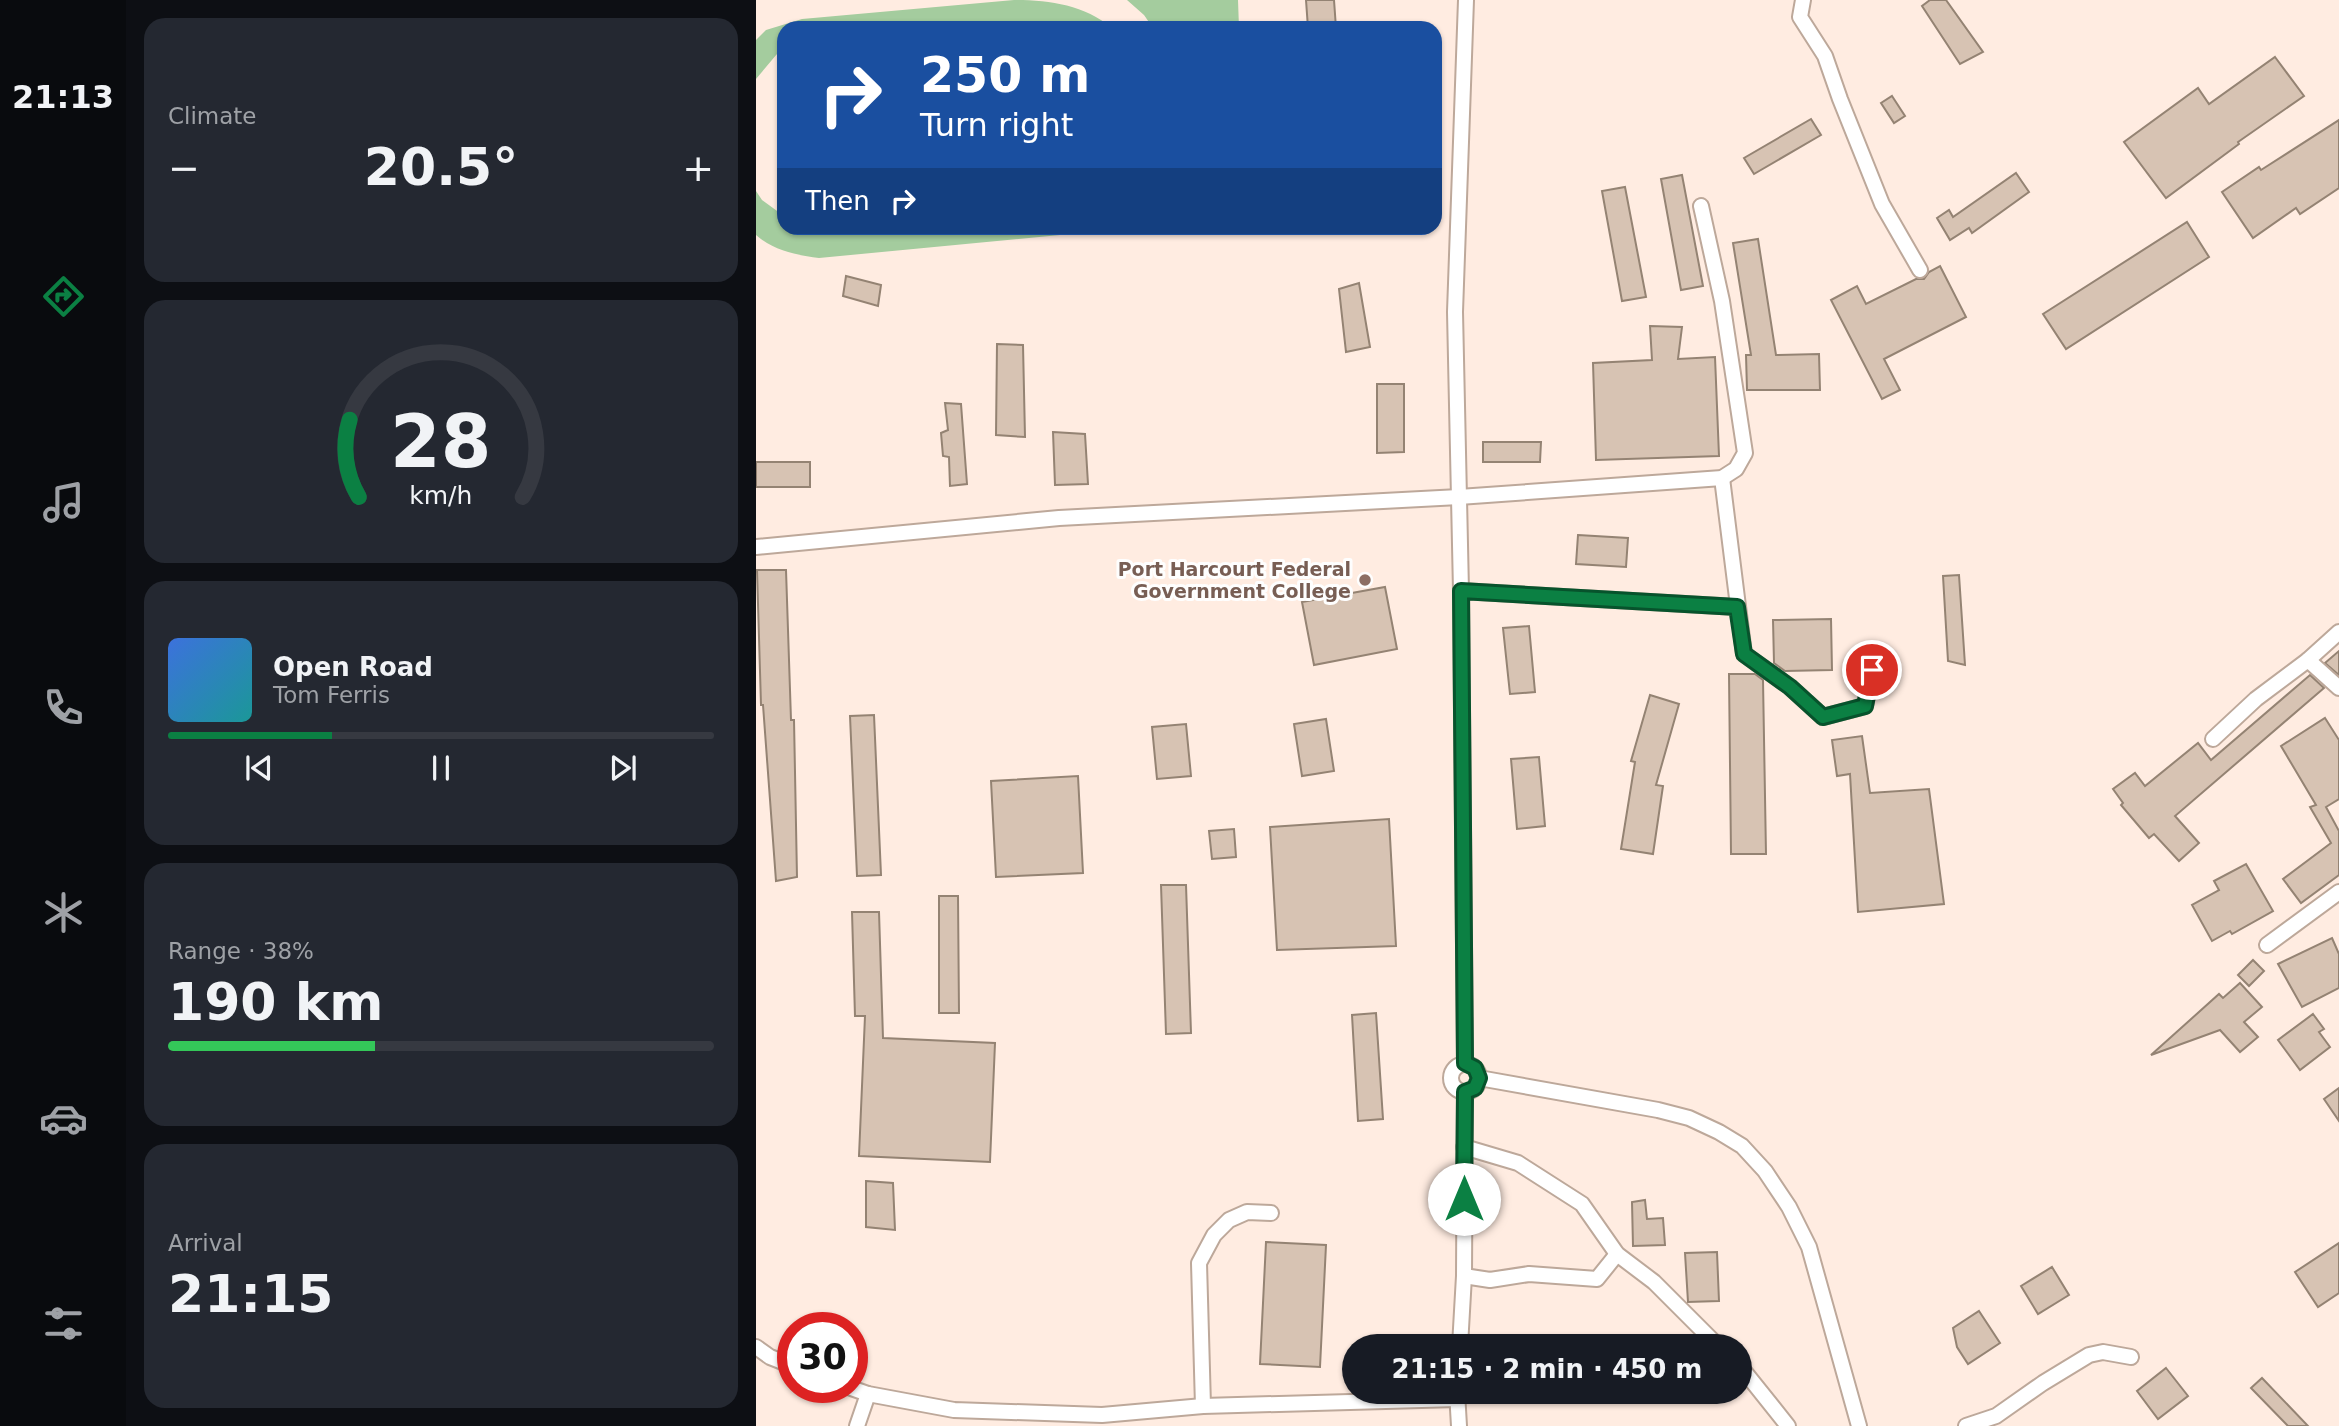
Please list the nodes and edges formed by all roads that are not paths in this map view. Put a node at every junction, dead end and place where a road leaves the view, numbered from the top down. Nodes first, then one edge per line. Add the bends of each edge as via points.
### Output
1 (1466, 0) edge
2 (1803, 0) edge
3 (1701, 206) dead end
4 (1920, 270) dead end
5 (1722, 478) junction
6 (1459, 497) junction
7 (756, 547) edge
8 (1461, 591) junction
9 (1737, 607) junction
10 (2339, 632) edge
11 (2308, 660) junction
12 (1887, 662) dead end
13 (2339, 688) edge
14 (2213, 739) dead end
15 (2339, 892) edge
16 (2267, 945) dead end
17 (1465, 1063) junction
18 (1479, 1078) junction
19 (1465, 1092) junction
20 (1464, 1147) junction
21 (1271, 1213) dead end
22 (1617, 1254) junction
23 (1464, 1276) junction
24 (1461, 1334) edge
25 (1706, 1334) edge
26 (756, 1347) edge
27 (2131, 1356) dead end
28 (777, 1360) edge
29 (1752, 1381) edge
30 (868, 1394) edge
31 (1342, 1400) edge
32 (865, 1403) edge
33 (1458, 1404) edge
34 (1203, 1406) junction
35 (1102, 1421) edge
36 (857, 1426) edge
37 (1459, 1426) edge
38 (1788, 1426) edge
39 (1859, 1426) edge
40 (1966, 1426) edge

1 - 6 street via 1455,312
2 - 4 street via 1800,17 1825,56 1882,204
3 - 5 street via 1722,301 1745,453 1736,469
5 - 6 street
5 - 9 street
6 - 7 street via 1059,518
6 - 8 street
8 - 9 street
8 - 17 street
9 - 12 street via 1744,654 1823,717 1865,706 1872,670
10 - 11 street
11 - 13 street
11 - 14 street
15 - 16 street
17 - 18 street via 1475,1068
17 - 19 street via 1454,1067 1450,1078 1454,1088
18 - 19 street via 1475,1088
18 - 39 street via 1689,1118 1742,1146 1783,1198 1809,1247
19 - 20 street
20 - 22 street via 1518,1163 1582,1204
20 - 23 street
21 - 34 street via 1247,1212 1229,1220 1214,1235 1199,1263
22 - 23 street via 1597,1279
22 - 25 street via 1654,1282
23 - 24 street
26 - 28 street
27 - 40 street via 2089,1355 1996,1416
29 - 38 street
30 - 35 street via 954,1410
31 - 34 street
32 - 36 street
33 - 37 street
34 - 35 street

